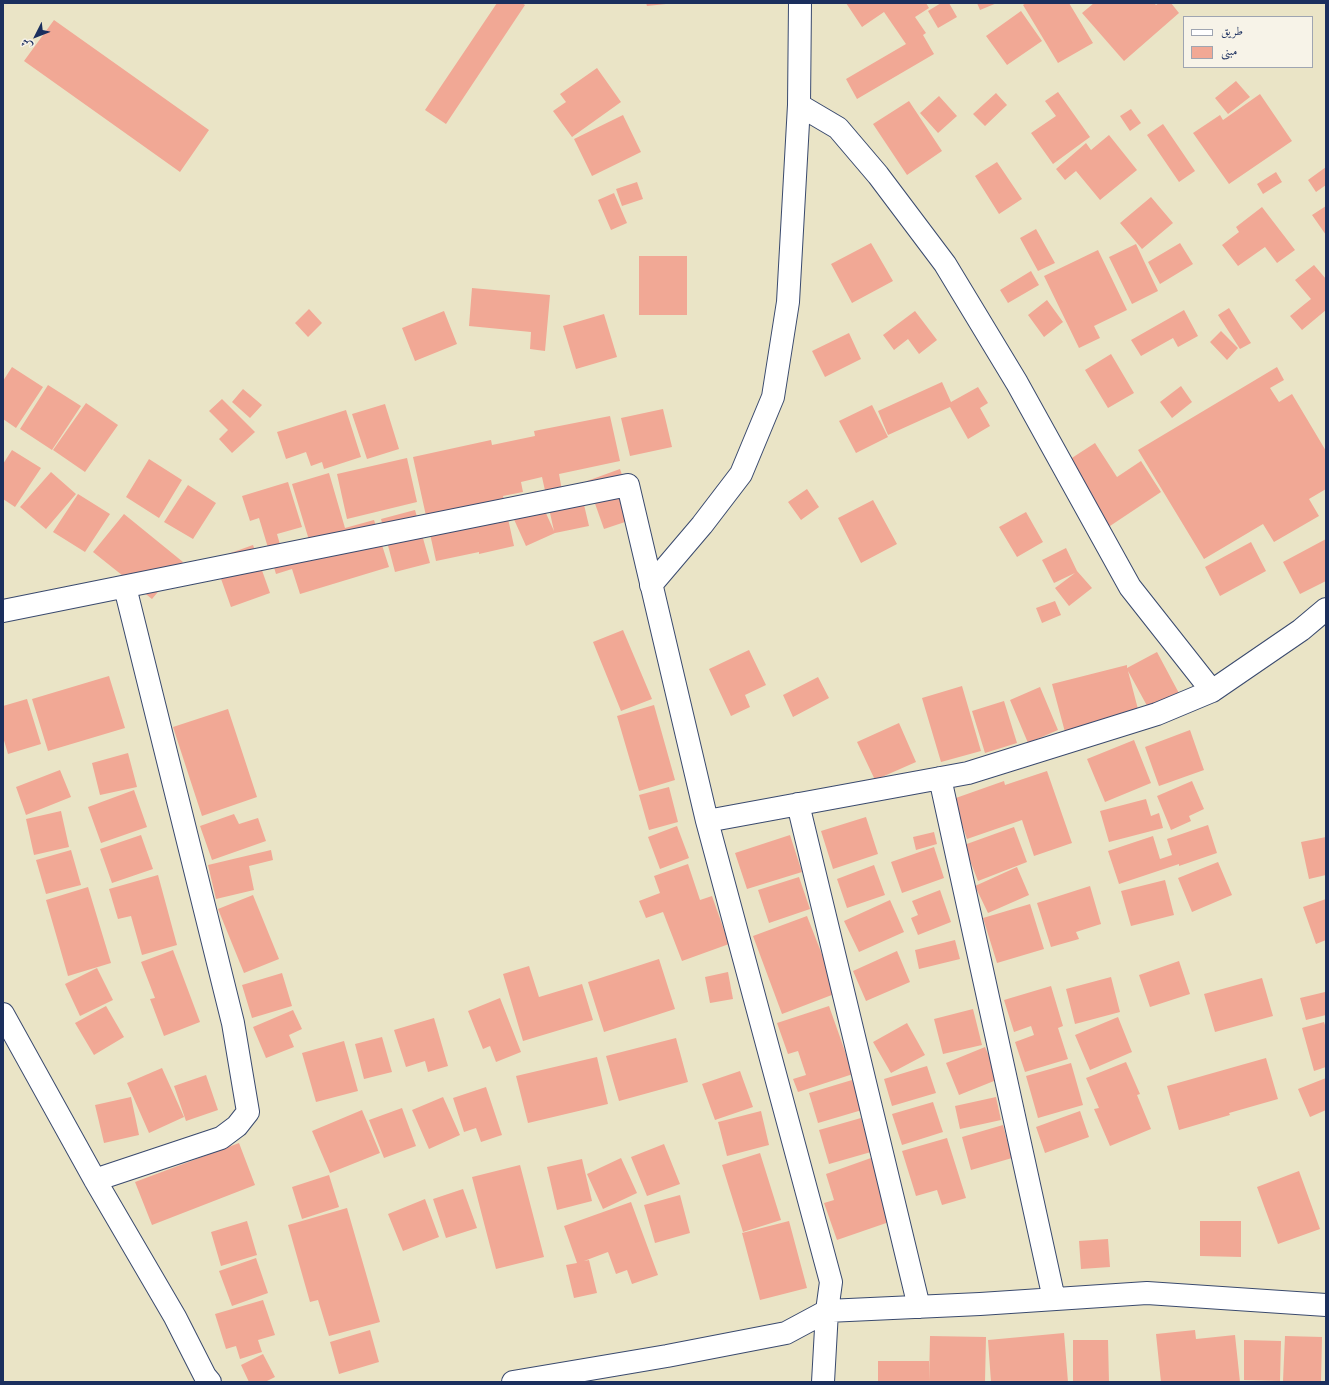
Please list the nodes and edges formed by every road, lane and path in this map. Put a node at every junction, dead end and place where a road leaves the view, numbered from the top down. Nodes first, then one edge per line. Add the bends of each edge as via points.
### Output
1 (800, 3) edge
2 (799, 105) junction
3 (652, 584) junction
4 (125, 586) junction
5 (1326, 609) edge
6 (3, 611) edge
7 (1212, 691) junction
8 (940, 778) junction
9 (798, 804) junction
10 (707, 821) junction
11 (3, 1014) edge
12 (95, 1180) junction
13 (1054, 1299) junction
14 (1326, 1305) edge
15 (919, 1306) junction
16 (827, 1311) junction
17 (616, 1374) edge
18 (210, 1382) edge
19 (513, 1382) edge
20 (823, 1382) edge

1 - 2 street
2 - 3 street via 788,302 773,397 742,474
2 - 7 street via 838,128 878,175 945,264 1017,383 1130,587
3 - 4 street via 628,485
3 - 10 street
4 - 6 street
4 - 12 street via 233,1022 248,1112 237,1126 221,1138
5 - 7 street via 1301,630
7 - 8 street via 1157,714 968,773
8 - 9 street
8 - 13 street
9 - 10 street
9 - 15 street
10 - 16 street via 831,1282
11 - 12 street
12 - 18 street
13 - 14 street via 1147,1292
13 - 15 street
15 - 16 street
16 - 17 street via 786,1333
16 - 20 street
17 - 19 street

